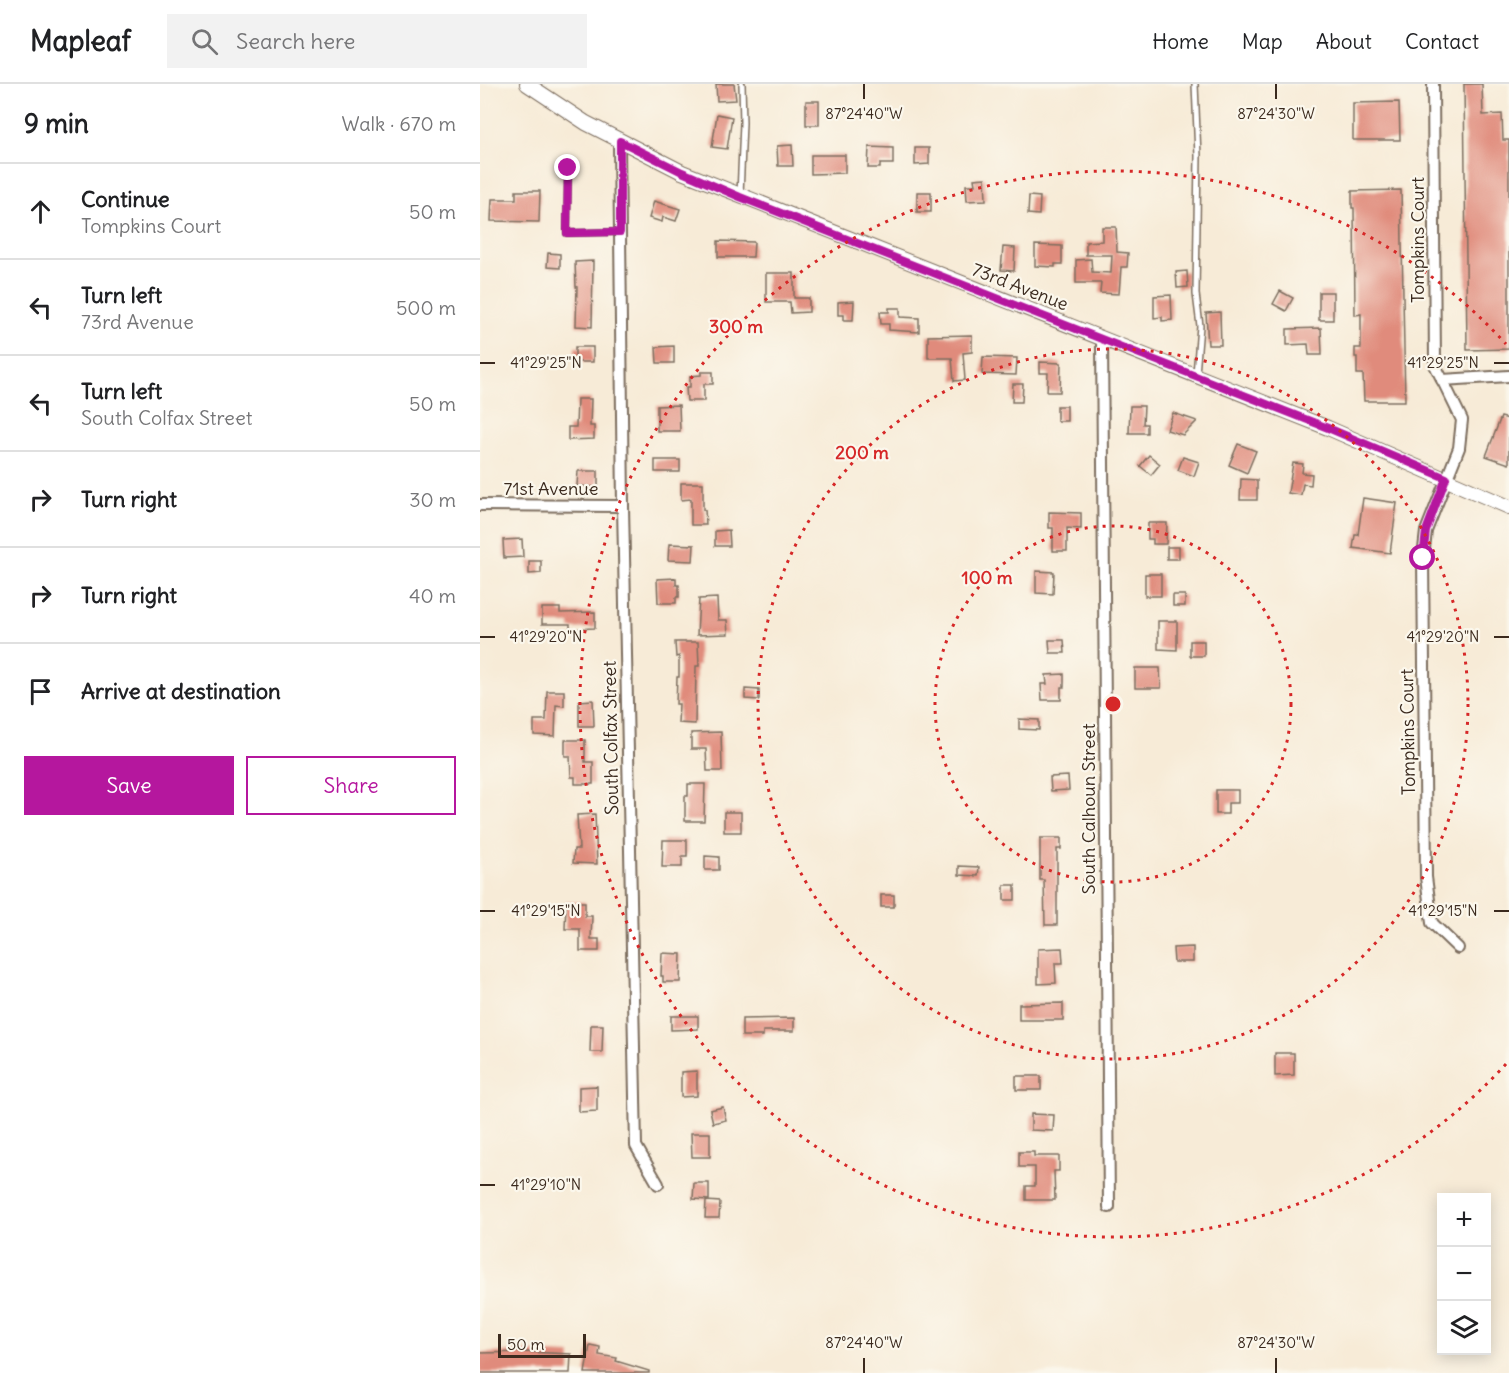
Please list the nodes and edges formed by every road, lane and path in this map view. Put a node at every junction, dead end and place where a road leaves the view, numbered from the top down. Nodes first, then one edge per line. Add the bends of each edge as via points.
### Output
1 (527, 84) edge
2 (742, 84) edge
3 (1196, 84) edge
4 (1433, 84) edge
5 (620, 141) junction
6 (568, 168) dead end
7 (740, 197) junction
8 (620, 232) junction
9 (1102, 339) junction
10 (1196, 376) junction
11 (1509, 376) edge
12 (1442, 380) junction
13 (1446, 478) junction
14 (480, 505) edge
15 (623, 506) junction
16 (1509, 507) edge
17 (1458, 948) dead end
18 (658, 1185) dead end
19 (1109, 1207) dead end

1 - 5 street, 73rd Avenue
2 - 7 lane
3 - 10 lane via 1196,294 1200,326
4 - 12 street, Tompkins Court via 1435,365
5 - 7 street, 73rd Avenue
5 - 8 street, South Colfax Street
6 - 8 lane via 567,233
7 - 9 street, 73rd Avenue
8 - 15 street, South Colfax Street
9 - 10 street, 73rd Avenue
9 - 19 street, South Calhoun Street
10 - 13 street, 73rd Avenue
11 - 12 street
12 - 13 street, Tompkins Court via 1461,420 1459,448
13 - 16 street, 73rd Avenue
13 - 17 street, Tompkins Court via 1426,531 1423,558 1426,877 1432,923
14 - 15 street, 71st Avenue
15 - 18 street, South Colfax Street via 636,1146

